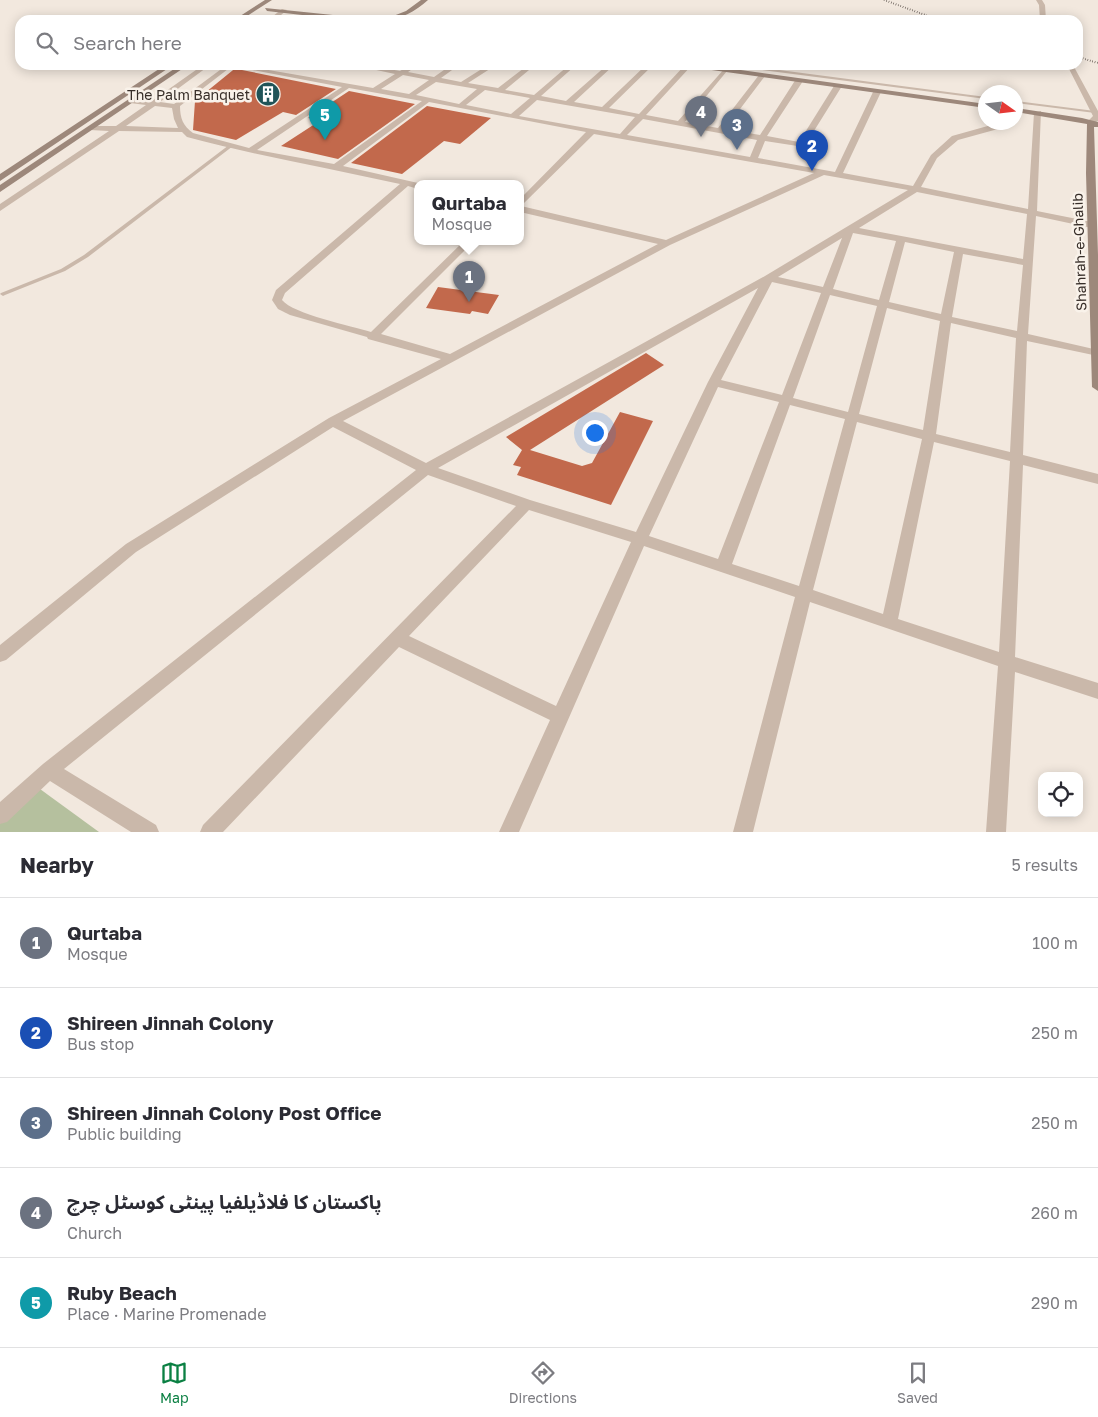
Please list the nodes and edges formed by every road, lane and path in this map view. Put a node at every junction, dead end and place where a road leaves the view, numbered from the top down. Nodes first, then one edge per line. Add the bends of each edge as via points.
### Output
1 (269, 0) edge
2 (424, 0) edge
3 (1039, 0) edge
4 (277, 2) dead end
5 (267, 9) junction
6 (284, 10) junction
7 (245, 15) edge
8 (258, 15) edge
9 (278, 15) edge
10 (323, 15) edge
11 (400, 15) edge
12 (1043, 15) edge
13 (162, 70) edge
14 (178, 70) edge
15 (200, 70) edge
16 (223, 70) edge
17 (286, 70) edge
18 (390, 70) edge
19 (407, 70) edge
20 (448, 70) edge
21 (486, 70) edge
22 (526, 70) edge
23 (567, 70) edge
24 (605, 70) edge
25 (645, 70) edge
26 (685, 70) edge
27 (726, 70) edge
28 (736, 70) edge
29 (745, 70) edge
30 (1073, 70) edge
31 (402, 73) junction
32 (761, 76) junction
33 (434, 79) junction
34 (799, 81) junction
35 (462, 84) junction
36 (348, 86) junction
37 (838, 86) junction
38 (483, 88) junction
39 (374, 90) junction
40 (499, 91) junction
41 (877, 92) junction
42 (410, 96) junction
43 (535, 97) junction
44 (978, 97) edge
45 (133, 101) junction
46 (426, 101) junction
47 (568, 103) junction
48 (1023, 103) edge
49 (152, 104) junction
50 (978, 105) edge
51 (176, 106) junction
52 (461, 106) junction
53 (603, 110) junction
54 (1023, 112) edge
55 (1095, 112) junction
56 (1037, 115) junction
57 (639, 116) junction
58 (513, 117) junction
59 (1023, 119) edge
60 (680, 123) junction
61 (1094, 123) edge
62 (92, 128) junction
63 (118, 129) junction
64 (182, 130) junction
65 (720, 130) junction
66 (984, 130) edge
67 (592, 131) junction
68 (623, 135) junction
69 (762, 138) junction
70 (1094, 140) edge
71 (231, 146) junction
72 (250, 151) junction
73 (753, 159) junction
74 (336, 167) junction
75 (824, 172) junction
76 (838, 175) junction
77 (0, 178) edge
78 (406, 184) junction
79 (414, 185) edge
80 (0, 189) edge
81 (916, 189) junction
82 (524, 200) edge
83 (0, 208) edge
84 (524, 210) edge
85 (1032, 212) junction
86 (1092, 225) junction
87 (850, 229) junction
88 (901, 239) junction
89 (666, 243) junction
90 (465, 245) edge
91 (959, 250) junction
92 (1028, 263) junction
93 (769, 278) junction
94 (826, 291) junction
95 (3, 294) dead end
96 (883, 304) junction
97 (946, 319) junction
98 (1022, 336) junction
99 (372, 337) junction
100 (1096, 353) junction
101 (451, 358) junction
102 (714, 382) junction
103 (1098, 387) edge
104 (787, 399) junction
105 (853, 416) junction
106 (333, 421) junction
107 (928, 436) junction
108 (1016, 459) junction
109 (426, 469) junction
110 (1098, 479) edge
111 (526, 504) junction
112 (640, 539) junction
113 (723, 567) junction
114 (804, 594) junction
115 (889, 622) junction
116 (398, 639) junction
117 (0, 655) edge
118 (1007, 662) junction
119 (1098, 691) edge
120 (561, 717) junction
121 (49, 770) junction
122 (0, 815) edge
123 (149, 832) edge
124 (210, 832) edge
125 (509, 832) edge
126 (742, 832) edge
127 (996, 832) edge

1 - 7 main road
2 - 11 main road
3 - 12 street
4 - 5 main road
5 - 6 main road
5 - 8 main road
6 - 9 street
6 - 10 main road
13 - 77 main road
14 - 45 main road
15 - 49 street
16 - 51 street
17 - 36 street
18 - 31 street
19 - 31 street
20 - 33 street
21 - 35 street
22 - 40 street
23 - 43 street
24 - 47 street
25 - 53 street
26 - 57 street
27 - 60 street
28 - 32 main road
29 - 44 lane
30 - 55 street
31 - 33 street
31 - 39 street
32 - 34 main road
32 - 65 street
33 - 35 street
33 - 42 street
34 - 37 main road
34 - 69 street
35 - 38 street
36 - 39 street
36 - 72 street
37 - 41 main road
37 - 69 street via 801,145
38 - 40 street
38 - 52 street
39 - 42 street
40 - 43 street
41 - 50 main road
41 - 76 street
42 - 46 street
43 - 47 street
43 - 58 street
45 - 49 street
45 - 62 main road
46 - 52 street
46 - 74 street
47 - 53 street
48 - 55 lane
49 - 51 street
49 - 63 street
51 - 64 street via 177,121
52 - 58 street
53 - 57 street
54 - 56 main road
55 - 61 street via 1097,119
56 - 59 street
56 - 61 main road
56 - 85 street
57 - 60 street
57 - 68 street
58 - 67 street
60 - 65 street
61 - 70 main road, Shahrah-e-Ghalib via 1090,126
62 - 63 street
62 - 80 main road
63 - 64 street
63 - 83 street
64 - 71 street via 204,141
65 - 69 street
66 - 81 street via 955,138 934,157
67 - 68 street
67 - 82 street
68 - 73 street
69 - 73 street
70 - 86 main road, Shahrah-e-Ghalib
71 - 72 street
71 - 95 lane via 86,256 64,270
72 - 74 street
73 - 75 street
74 - 78 street
75 - 76 street
75 - 89 street
76 - 81 street
78 - 79 street
78 - 99 street via 280,292 277,300 282,307 294,313
81 - 85 street
81 - 87 street
84 - 89 street
85 - 86 street
85 - 92 street
86 - 100 main road, Shahrah-e-Ghalib
87 - 88 street
87 - 93 street
87 - 94 street
88 - 91 street
88 - 96 street
89 - 101 street
90 - 99 street
91 - 92 street
91 - 97 street
92 - 98 street
93 - 94 street
93 - 102 street
93 - 109 street
94 - 96 street
94 - 104 street
96 - 97 street
96 - 105 street
97 - 98 street
97 - 107 street
98 - 100 street
98 - 108 street
99 - 101 street
100 - 103 main road, Shahrah-e-Ghalib
101 - 106 street
102 - 104 street
102 - 112 street
104 - 105 street
104 - 113 street
105 - 107 street
105 - 114 street
106 - 109 street
106 - 117 street via 130,548
107 - 108 street
107 - 115 street
108 - 110 street
108 - 118 street
109 - 111 street
109 - 121 street
111 - 112 street
111 - 116 street
112 - 113 street
112 - 120 street
113 - 114 street
114 - 115 street
114 - 126 street
115 - 118 street
116 - 120 street
116 - 124 street
118 - 119 street
118 - 127 street
120 - 125 street
121 - 122 street
121 - 123 street

